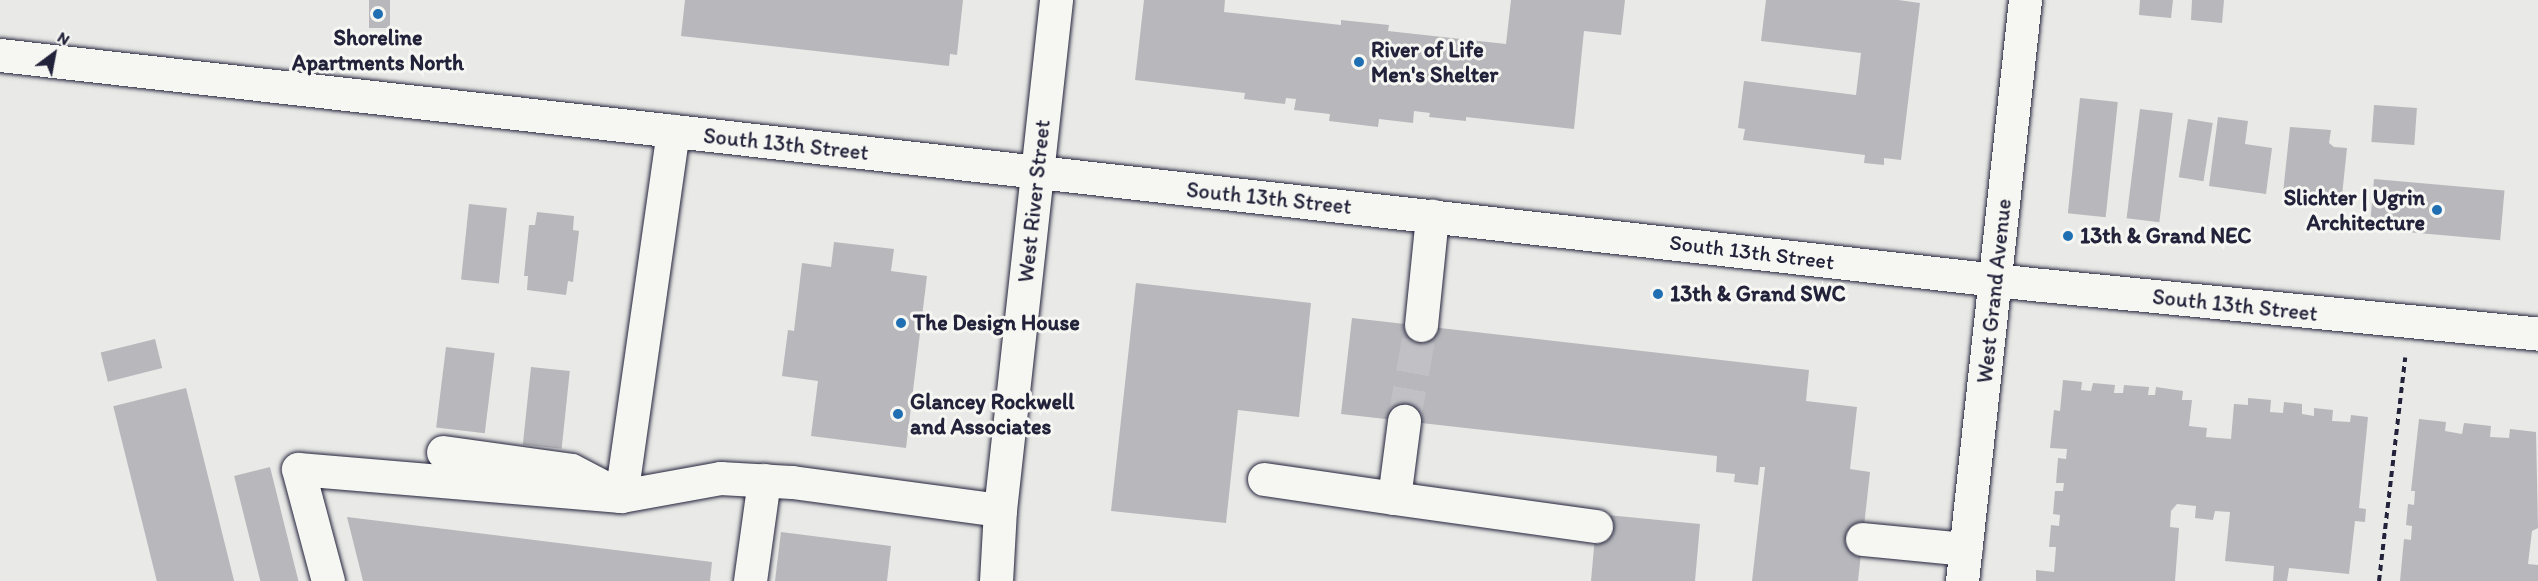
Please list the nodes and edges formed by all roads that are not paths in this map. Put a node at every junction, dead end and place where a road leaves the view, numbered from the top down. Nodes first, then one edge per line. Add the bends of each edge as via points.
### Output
1 (1056, 0) edge
2 (2025, 0) edge
3 (0, 55) edge
4 (673, 131) junction
5 (1037, 172) junction
6 (1432, 216) junction
7 (1995, 280) junction
8 (1421, 326) tunnel mouth
9 (2538, 334) edge
10 (1404, 421) tunnel mouth
11 (443, 452) dead end
12 (1264, 479) dead end
13 (764, 480) junction
14 (621, 496) junction
15 (1394, 498) junction
16 (1000, 510) junction
17 (1596, 526) dead end
18 (1862, 539) dead end
19 (1964, 565) edge
20 (328, 581) edge
21 (750, 581) edge
22 (996, 581) edge

1 - 5 street, West River Street
2 - 7 street, West Grand Avenue
3 - 4 street, South 13th Street
4 - 5 street, South 13th Street
4 - 14 street
5 - 6 street, South 13th Street
5 - 16 street, West River Street
6 - 7 street, South 13th Street
6 - 8 street
7 - 9 street, South 13th Street
7 - 19 street, West Grand Avenue
10 - 15 street
11 - 14 street via 571,470
12 - 15 street
13 - 14 street via 720,478
13 - 16 street
13 - 21 street
14 - 20 street via 298,469
15 - 17 street
16 - 22 street, West River Street
18 - 19 street

